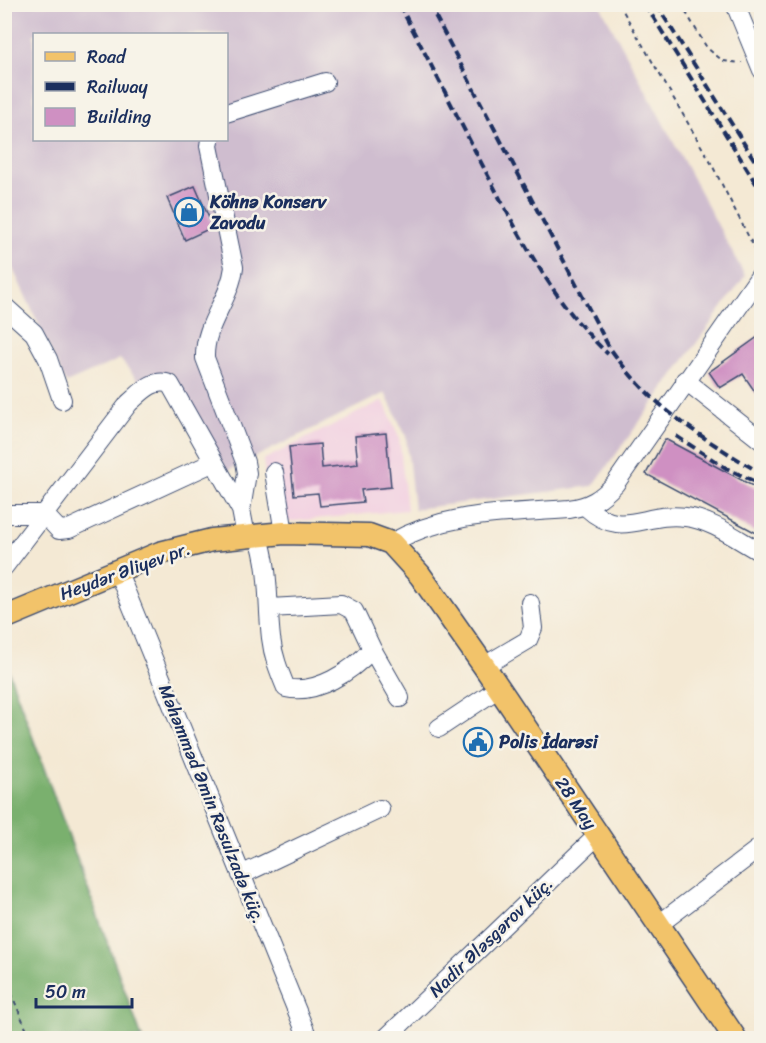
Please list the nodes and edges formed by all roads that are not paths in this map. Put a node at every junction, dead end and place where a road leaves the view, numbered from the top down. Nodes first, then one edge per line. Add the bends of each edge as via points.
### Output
1 (735, 4) edge
2 (759, 65) edge
3 (325, 82) dead end
4 (228, 112) edge
5 (210, 141) edge
6 (762, 273) edge
7 (6, 310) edge
8 (684, 380) junction
9 (62, 400) dead end
10 (762, 441) edge
11 (212, 463) junction
12 (274, 472) dead end
13 (586, 507) junction
14 (241, 510) junction
15 (4, 514) edge
16 (44, 514) junction
17 (284, 533) junction
18 (252, 536) junction
19 (391, 543) junction
20 (762, 553) edge
21 (4, 567) edge
22 (117, 570) junction
23 (530, 603) dead end
24 (270, 608) junction
25 (7, 613) edge
26 (372, 650) junction
27 (484, 666) junction
28 (499, 688) junction
29 (400, 698) dead end
30 (439, 728) dead end
31 (380, 809) dead end
32 (597, 836) junction
33 (762, 846) edge
34 (241, 875) junction
35 (658, 925) junction
36 (308, 1038) edge
37 (386, 1038) edge
38 (735, 1038) edge

1 - 2 street
3 - 4 street
5 - 14 street via 234,267 231,286 205,340 205,358 245,462
6 - 8 street
7 - 9 street via 34,333
8 - 10 street
8 - 13 street via 615,484 601,499
11 - 14 street
11 - 16 street via 69,529 59,530
11 - 16 street via 170,384 162,381 129,403
12 - 17 street
13 - 19 street via 456,518 418,528
13 - 20 street via 601,521 614,524 687,517
14 - 18 street
15 - 16 street
16 - 21 street
17 - 18 main road, Heydər Əliyev pr.
17 - 19 main road, Heydər Əliyev pr. via 369,535
18 - 22 main road, Heydər Əliyev pr. via 184,546
18 - 24 street via 265,556
19 - 27 main road, 28 May via 420,575
22 - 25 main road, Heydər Əliyev pr.
22 - 34 street, Məhəmməd Əmin Rəsulzadə küç.
23 - 27 street via 533,628 528,640
24 - 26 street via 341,604 354,611
24 - 26 street via 275,660 286,688 302,692 358,665
26 - 29 street
27 - 28 main road, 28 May
28 - 30 street
28 - 32 main road, 28 May
31 - 34 street
32 - 35 main road, 28 May
32 - 37 street, Nadir Ələsgərov küç.
33 - 35 street
34 - 36 street, Məhəmməd Əmin Rəsulzadə küç.
35 - 38 main road, 28 May

